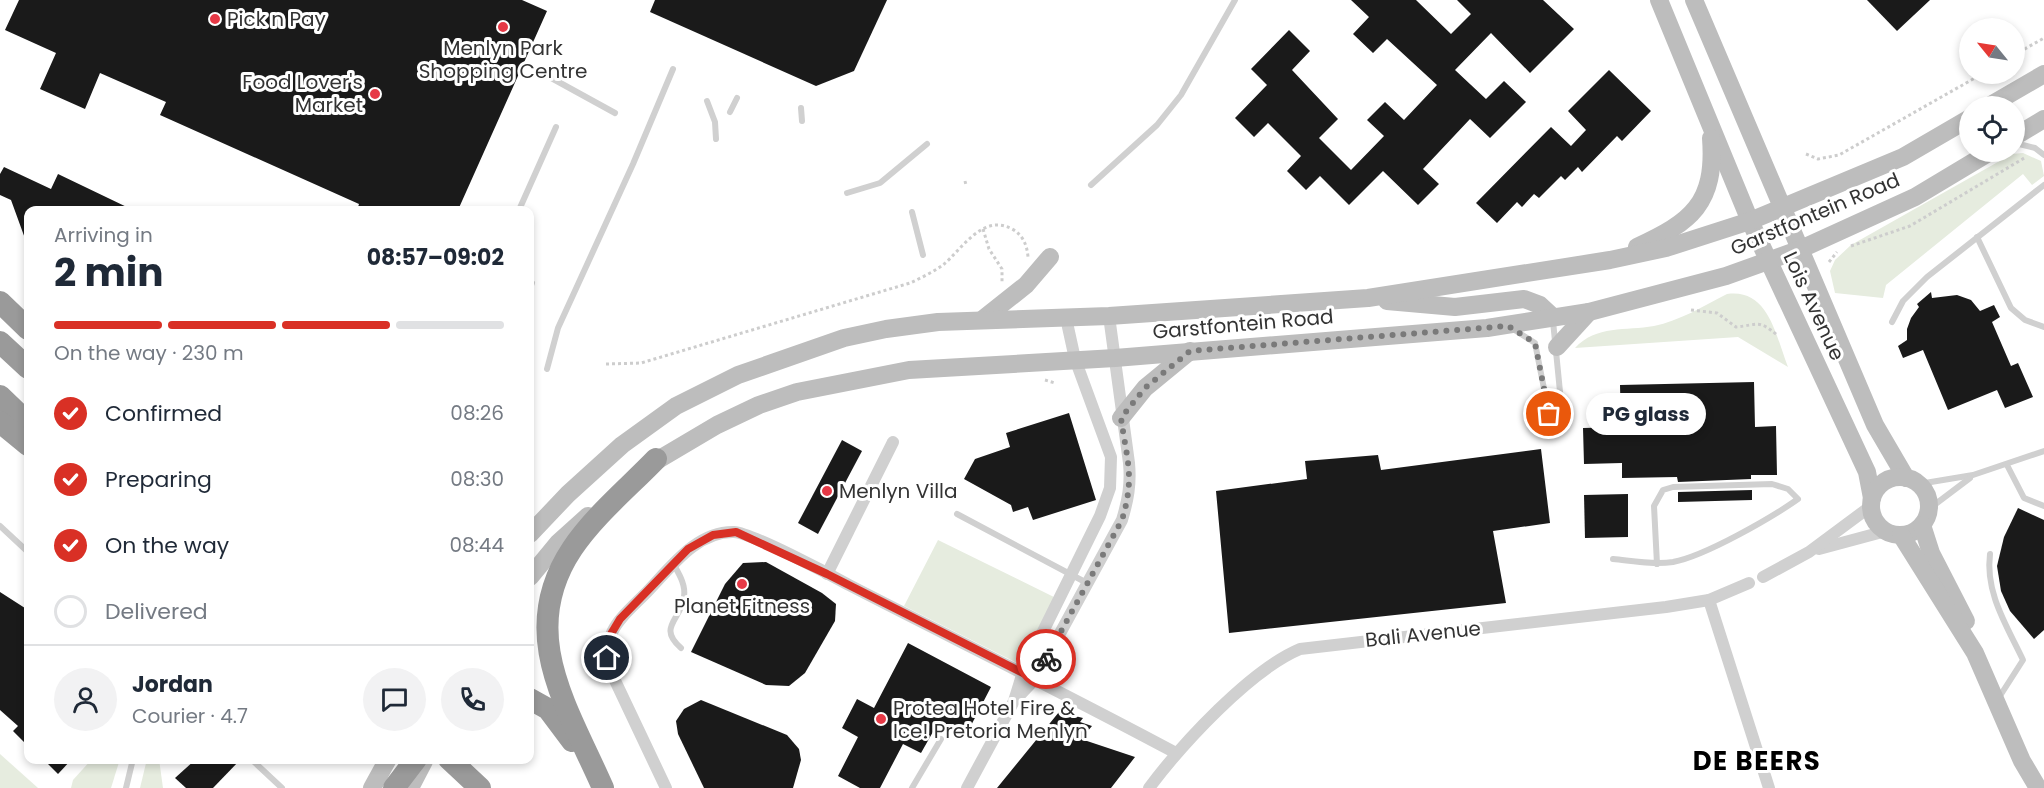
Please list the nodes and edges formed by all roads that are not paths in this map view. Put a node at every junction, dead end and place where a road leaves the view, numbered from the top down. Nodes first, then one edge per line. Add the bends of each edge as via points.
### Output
1 (1235, 0) edge
2 (1659, 0) edge
3 (1694, 0) edge
4 (673, 69) dead end
5 (544, 74) dead end
6 (2044, 74) edge
7 (2006, 96) edge
8 (738, 98) dead end
9 (707, 101) dead end
10 (801, 108) dead end
11 (730, 112) dead end
12 (615, 113) dead end
13 (2044, 119) edge
14 (1710, 120) junction
15 (802, 121) dead end
16 (1959, 124) edge
17 (556, 127) dead end
18 (2025, 130) edge
19 (716, 139) dead end
20 (927, 144) dead end
21 (2025, 144) edge
22 (2044, 155) edge
23 (1973, 162) edge
24 (1091, 185) dead end
25 (2044, 185) edge
26 (847, 193) dead end
27 (521, 206) edge
28 (1783, 207) junction
29 (912, 212) dead end
30 (1750, 221) junction
31 (1977, 237) junction
32 (1801, 249) junction
33 (923, 255) dead end
34 (1050, 257) dead end
35 (1610, 260) junction
36 (1768, 261) junction
37 (1368, 298) junction
38 (0, 302) edge
39 (1589, 312) junction
40 (1109, 316) junction
41 (1553, 317) junction
42 (1066, 318) junction
43 (983, 319) junction
44 (1892, 322) dead end
45 (24, 325) edge
46 (1508, 326) junction
47 (2044, 327) edge
48 (0, 342) edge
49 (1557, 347) junction
50 (1190, 351) junction
51 (1115, 358) junction
52 (1075, 359) junction
53 (24, 364) edge
54 (547, 369) dead end
55 (0, 396) edge
56 (1562, 412) dead end
57 (1549, 414) dead end
58 (1121, 418) junction
59 (24, 419) edge
60 (0, 422) edge
61 (24, 442) edge
62 (893, 442) dead end
63 (2044, 451) edge
64 (656, 459) junction
65 (2007, 465) junction
66 (1973, 476) junction
67 (1913, 481) junction
68 (1872, 502) junction
69 (2044, 506) edge
70 (957, 514) dead end
71 (1925, 517) junction
72 (0, 526) edge
73 (534, 530) edge
74 (1893, 533) junction
75 (1823, 545) junction
76 (24, 548) edge
77 (1990, 554) dead end
78 (1613, 559) dead end
79 (1657, 564) junction
80 (674, 565) junction
81 (534, 572) edge
82 (827, 574) junction
83 (1073, 574) junction
84 (1763, 577) dead end
85 (1087, 583) junction
86 (1749, 583) dead end
87 (1948, 597) junction
88 (1709, 600) junction
89 (681, 648) dead end
90 (1023, 672) junction
91 (1035, 679) junction
92 (534, 701) edge
93 (1014, 701) junction
94 (1996, 702) junction
95 (941, 739) dead end
96 (1176, 753) junction
97 (2022, 761) junction
98 (132, 764) edge
99 (256, 764) edge
100 (417, 764) edge
101 (454, 764) edge
102 (402, 774) edge
103 (126, 788) edge
104 (282, 788) edge
105 (372, 788) edge
106 (480, 788) edge
107 (601, 788) edge
108 (666, 788) edge
109 (912, 788) edge
110 (967, 788) edge
111 (1149, 788) edge
112 (1769, 788) edge
113 (2028, 788) edge
114 (2038, 788) edge

1 - 24 lane via 1181,95 1157,125
2 - 14 main road, Lois Avenue
3 - 28 main road, Lois Avenue
4 - 54 lane via 558,328
5 - 12 lane
6 - 7 main road
8 - 11 lane
9 - 19 lane
10 - 15 lane
13 - 18 main road
14 - 30 main road, Lois Avenue
14 - 35 main road via 1712,173 1700,203 1686,221
16 - 28 main road, Garstfontein Road via 1903,157
17 - 27 lane
20 - 26 lane via 886,179
21 - 22 lane
23 - 32 main road, Garstfontein Road via 1915,197
25 - 31 lane
28 - 30 main road, Garstfontein Road
28 - 32 main road, Lois Avenue
29 - 33 lane
30 - 35 main road, Garstfontein Road via 1666,248
30 - 36 main road, Lois Avenue
31 - 44 lane via 1914,289
31 - 47 lane via 2011,308 2025,320
32 - 36 main road, Garstfontein Road
32 - 67 main road, Lois Avenue via 1875,425
34 - 43 main road via 1026,285
35 - 37 main road, Garstfontein Road
36 - 39 main road, Garstfontein Road
36 - 68 main road, Lois Avenue via 1867,472
37 - 40 main road, Garstfontein Road
37 - 41 main road via 1439,307 1524,299 1540,305
38 - 45 highway
39 - 41 main road, Garstfontein Road
39 - 49 main road
40 - 42 main road, Garstfontein Road
40 - 51 street
41 - 46 main road, Garstfontein Road
41 - 49 lane
42 - 43 main road, Garstfontein Road
42 - 52 street
43 - 73 main road, Garstfontein Road via 886,328 844,338 738,375 676,406 647,426 568,494
46 - 50 main road, Garstfontein Road
46 - 57 lane via 1535,343
48 - 53 highway
49 - 56 lane
50 - 51 main road, Garstfontein Road
50 - 58 main road via 1145,388
51 - 52 main road, Garstfontein Road
51 - 58 street
52 - 64 main road, Garstfontein Road via 909,370 797,392 717,424
52 - 83 street via 1111,457 1112,473 1107,501
55 - 59 highway
58 - 85 street via 1131,484 1128,501 1122,520
60 - 61 highway
62 - 82 street
63 - 65 lane
64 - 81 main road, Garstfontein Road via 558,543
64 - 107 highway via 573,547 547,603 548,657
65 - 66 lane
65 - 69 lane via 2024,498
66 - 67 lane
66 - 71 lane
67 - 68 main road via 1889,479 1876,490
67 - 71 main road via 1925,491
68 - 74 main road via 1875,521
68 - 75 street
70 - 83 lane
71 - 74 main road via 1908,534
71 - 87 main road via 1931,553
72 - 76 lane
74 - 75 street
74 - 87 main road
75 - 84 street
77 - 94 lane via 1990,590 2023,660
78 - 79 lane
79 - 79 lane via 1689,558 1798,499 1788,489 1772,484 1663,490 1654,506
80 - 82 street via 702,540 736,532
80 - 89 lane via 684,586 684,598 669,632
80 - 108 street via 620,619 606,649 611,672
82 - 90 street
83 - 85 lane
83 - 90 street
85 - 91 street
86 - 88 street, Bali Avenue
87 - 94 main road via 1968,625
88 - 96 street, Bali Avenue via 1300,649 1267,668
88 - 112 street
90 - 91 street
90 - 93 street
91 - 93 street
91 - 96 street
92 - 107 highway via 559,720
93 - 110 street
94 - 97 main road
95 - 109 lane
96 - 111 street, Bali Avenue
97 - 113 main road
97 - 114 main road
98 - 103 lane
99 - 104 lane
100 - 102 main road, bridge
101 - 106 highway
102 - 105 main road, bridge

